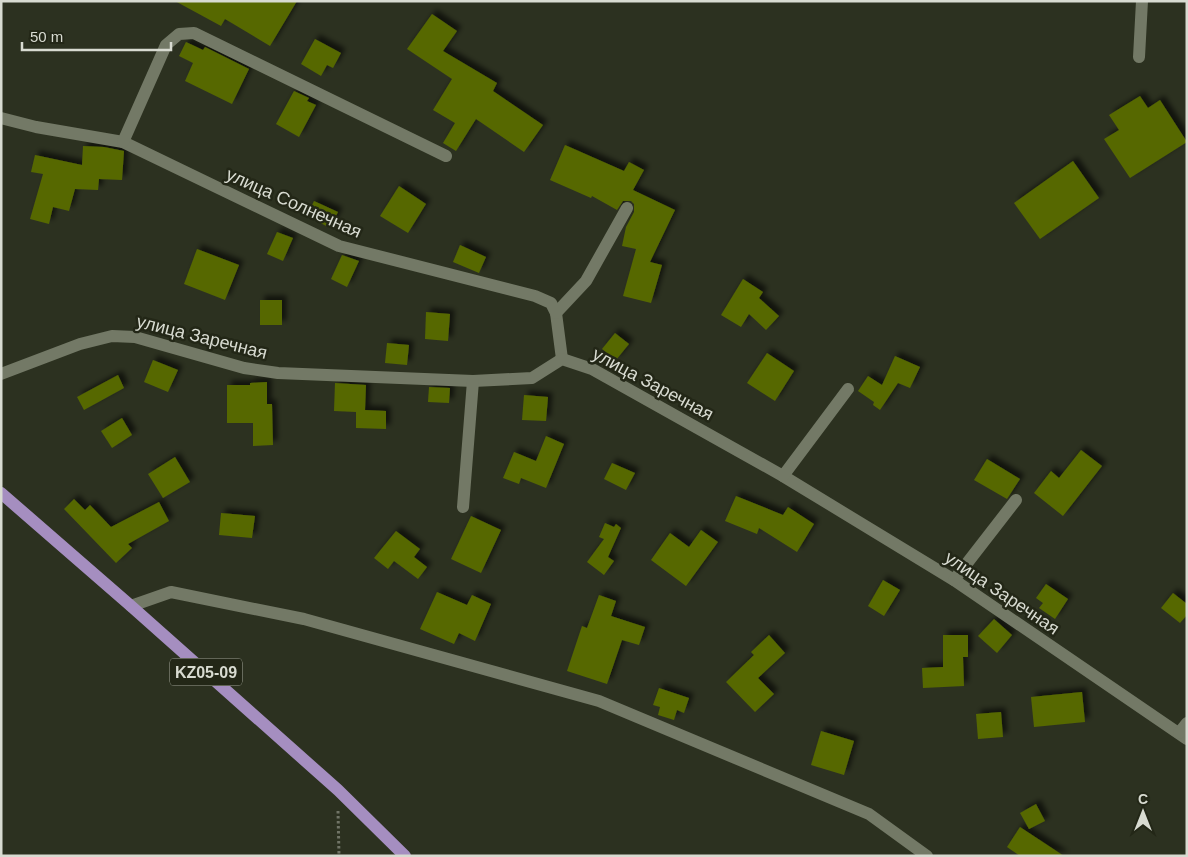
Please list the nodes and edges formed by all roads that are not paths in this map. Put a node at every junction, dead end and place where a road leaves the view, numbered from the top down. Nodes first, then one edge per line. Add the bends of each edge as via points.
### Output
1 (1142, 1) edge
2 (1139, 57) dead end
3 (1, 118) edge
4 (123, 142) junction
5 (446, 156) dead end
6 (627, 208) dead end
7 (556, 313) junction
8 (562, 359) junction
9 (1, 374) edge
10 (473, 381) junction
11 (848, 389) dead end
12 (782, 476) junction
13 (1, 493) edge
14 (1016, 500) dead end
15 (463, 507) dead end
16 (954, 580) junction
17 (131, 606) junction
18 (1184, 732) edge
19 (405, 856) edge
20 (927, 856) edge

1 - 2 street
3 - 4 street, улица Солнечная
4 - 5 street via 166,45 179,34 194,33
4 - 7 street, улица Солнечная via 339,246 535,296 551,303
6 - 7 street via 586,281
7 - 8 street
8 - 10 street, улица Заречная via 532,378
8 - 12 street, улица Заречная via 592,369
9 - 10 street, улица Заречная via 80,344 112,336 135,337 244,368 278,373
10 - 15 street
11 - 12 street
12 - 16 street, улица Заречная
13 - 17 main road, KZ05-09
14 - 16 street
16 - 18 street, улица Заречная
17 - 19 main road, KZ05-09 via 338,790
17 - 20 street via 171,592 295,617 599,701 869,814

